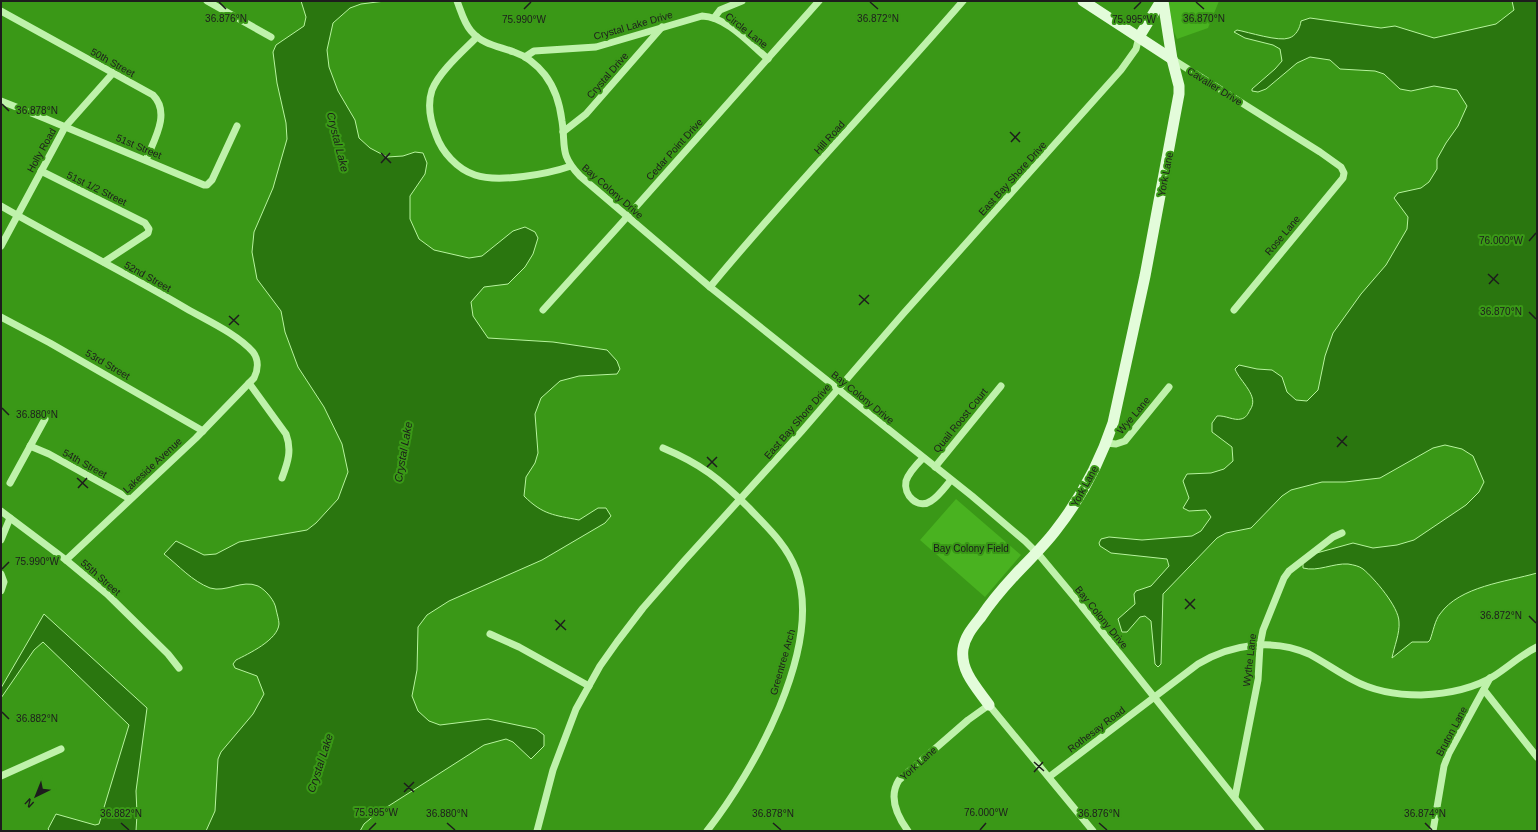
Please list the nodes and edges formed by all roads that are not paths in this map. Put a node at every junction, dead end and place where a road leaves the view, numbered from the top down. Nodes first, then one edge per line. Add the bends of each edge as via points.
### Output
1 (207, 1) edge
2 (457, 1) edge
3 (742, 1) edge
4 (819, 1) edge
5 (963, 1) edge
6 (1083, 1) edge
7 (1162, 1) edge
8 (1, 11) edge
9 (714, 18) junction
10 (663, 27) junction
11 (271, 37) dead end
12 (477, 37) junction
13 (1140, 37) junction
14 (525, 57) junction
15 (768, 59) junction
16 (1172, 59) junction
17 (113, 73) junction
18 (1, 101) edge
19 (237, 126) dead end
20 (66, 127) junction
21 (563, 132) junction
22 (146, 160) junction
23 (571, 166) junction
24 (41, 172) junction
25 (1344, 173) joint
26 (1, 206) edge
27 (18, 215) junction
28 (627, 217) junction
29 (1, 246) edge
30 (104, 262) junction
31 (710, 287) junction
32 (543, 310) dead end
33 (1234, 310) dead end
34 (1, 317) edge
35 (249, 383) junction
36 (1001, 386) dead end
37 (1169, 387) dead end
38 (838, 389) junction
39 (45, 419) dead end
40 (203, 431) junction
41 (1106, 443) junction
42 (30, 446) junction
43 (663, 448) dead end
44 (923, 458) junction
45 (934, 467) junction
46 (282, 478) dead end
47 (951, 480) junction
48 (10, 483) dead end
49 (130, 499) junction
50 (740, 500) junction
51 (1, 510) edge
52 (10, 518) junction
53 (1342, 533) dead end
54 (1, 540) edge
55 (1036, 552) junction
56 (66, 560) junction
57 (1, 574) edge
58 (1, 591) edge
59 (490, 634) dead end
60 (1260, 645) junction
61 (1537, 647) edge
62 (179, 668) dead end
63 (1490, 678) junction
64 (589, 686) junction
65 (1484, 690) junction
66 (1155, 698) junction
67 (989, 705) junction
68 (61, 749) dead end
69 (1537, 757) edge
70 (1, 776) edge
71 (1050, 777) junction
72 (1235, 797) junction
73 (537, 831) edge
74 (707, 831) edge
75 (908, 831) edge
76 (1094, 831) edge
77 (1261, 831) edge
78 (1433, 831) edge

1 - 11 street
2 - 12 street, Bay Colony Drive via 468,27
3 - 9 street via 720,10
4 - 15 street, Cedar Point Drive
5 - 31 street, Hill Road
6 - 13 street, Cavalier Drive
7 - 13 street
7 - 16 street, York Lane
8 - 17 street, 50th Street
9 - 10 street, Crystal Lake Drive via 695,17
9 - 15 street, Circle Lane via 725,23
10 - 14 street, Crystal Lake Drive via 594,48 534,51
10 - 21 street, Crystal Drive via 586,114
12 - 14 street, Bay Colony Drive via 486,44
12 - 23 street via 448,67 432,89 430,116 442,148 465,170 481,176 545,174
13 - 16 street, Cavalier Drive
13 - 38 street, East Bay Shore Drive via 1136,50 1121,70
14 - 21 street, Bay Colony Drive via 541,70 553,88
15 - 28 street, Cedar Point Drive
16 - 25 street, Cavalier Drive via 1320,152 1341,167
16 - 41 street, York Lane via 1179,86 1178,102 1148,261 1113,423
17 - 20 street, Holly Road
17 - 22 street, 50th Street via 153,95 161,104 161,120
18 - 20 street, 51st Street
19 - 22 street, 51st Street via 208,185
20 - 22 street, 51st Street
20 - 24 street, Holly Road
21 - 23 street, Bay Colony Drive via 563,149
23 - 28 street, Bay Colony Drive
24 - 27 street, Holly Road
24 - 30 street, 51st 1/2 Street via 145,223 148,232
25 - 33 street, Rose Lane via 1343,178
26 - 27 street, 52nd Street
27 - 29 street, Holly Road
27 - 30 street, 52nd Street
28 - 31 street, Bay Colony Drive
28 - 32 street, Cedar Point Drive
30 - 35 street, 52nd Street via 228,333 253,352 257,362 256,373
31 - 38 street, Bay Colony Drive
34 - 40 street, 53rd Street
35 - 40 street, Lakeside Avenue
35 - 46 street via 289,441 289,456
36 - 45 street, Quail Roost Court
37 - 41 street, Wye Lane via 1125,441 1116,444
38 - 44 street, Bay Colony Drive
38 - 50 street, East Bay Shore Drive
39 - 42 street
40 - 49 street, Lakeside Avenue
41 - 55 street, York Lane via 1095,469 1070,510
42 - 48 street
42 - 49 street, 54th Street via 50,454
43 - 50 street, Greentree Arch via 696,464 725,485
44 - 45 street, Bay Colony Drive
44 - 47 street via 906,482 907,492 913,500 917,503 928,503
45 - 47 street, Bay Colony Drive
47 - 55 street, Bay Colony Drive
49 - 56 street, Lakeside Avenue
50 - 64 street, East Bay Shore Drive via 643,608 617,642
50 - 74 street, Greentree Arch via 773,533 789,555 801,585 803,617 792,672 764,742 737,790
51 - 52 street, 55th Street
52 - 54 street
52 - 56 street, 55th Street
53 - 60 street, Wythe Lane via 1333,537 1284,578 1268,616
55 - 66 street, Bay Colony Drive
55 - 67 street, York Lane via 989,606 965,641 963,656 966,672
56 - 62 street, 55th Street via 107,594
57 - 58 street via 4,582
59 - 64 street
60 - 63 street, Rothesay Road via 1274,645 1308,654 1360,684 1397,693 1424,695 1457,690
60 - 66 street, Rothesay Road via 1241,647 1209,658
60 - 72 street, Wythe Lane via 1258,680
61 - 63 street, Rothesay Road
63 - 65 street, Bruton Lane
64 - 73 street, East Bay Shore Drive via 576,710 553,770
65 - 69 street
65 - 78 street, Bruton Lane via 1444,766
66 - 71 street, Rothesay Road
66 - 72 street, Bay Colony Drive
67 - 71 street
67 - 75 street, York Lane via 898,780 894,797 898,815
68 - 70 street
71 - 76 street
72 - 77 street, Bay Colony Drive

